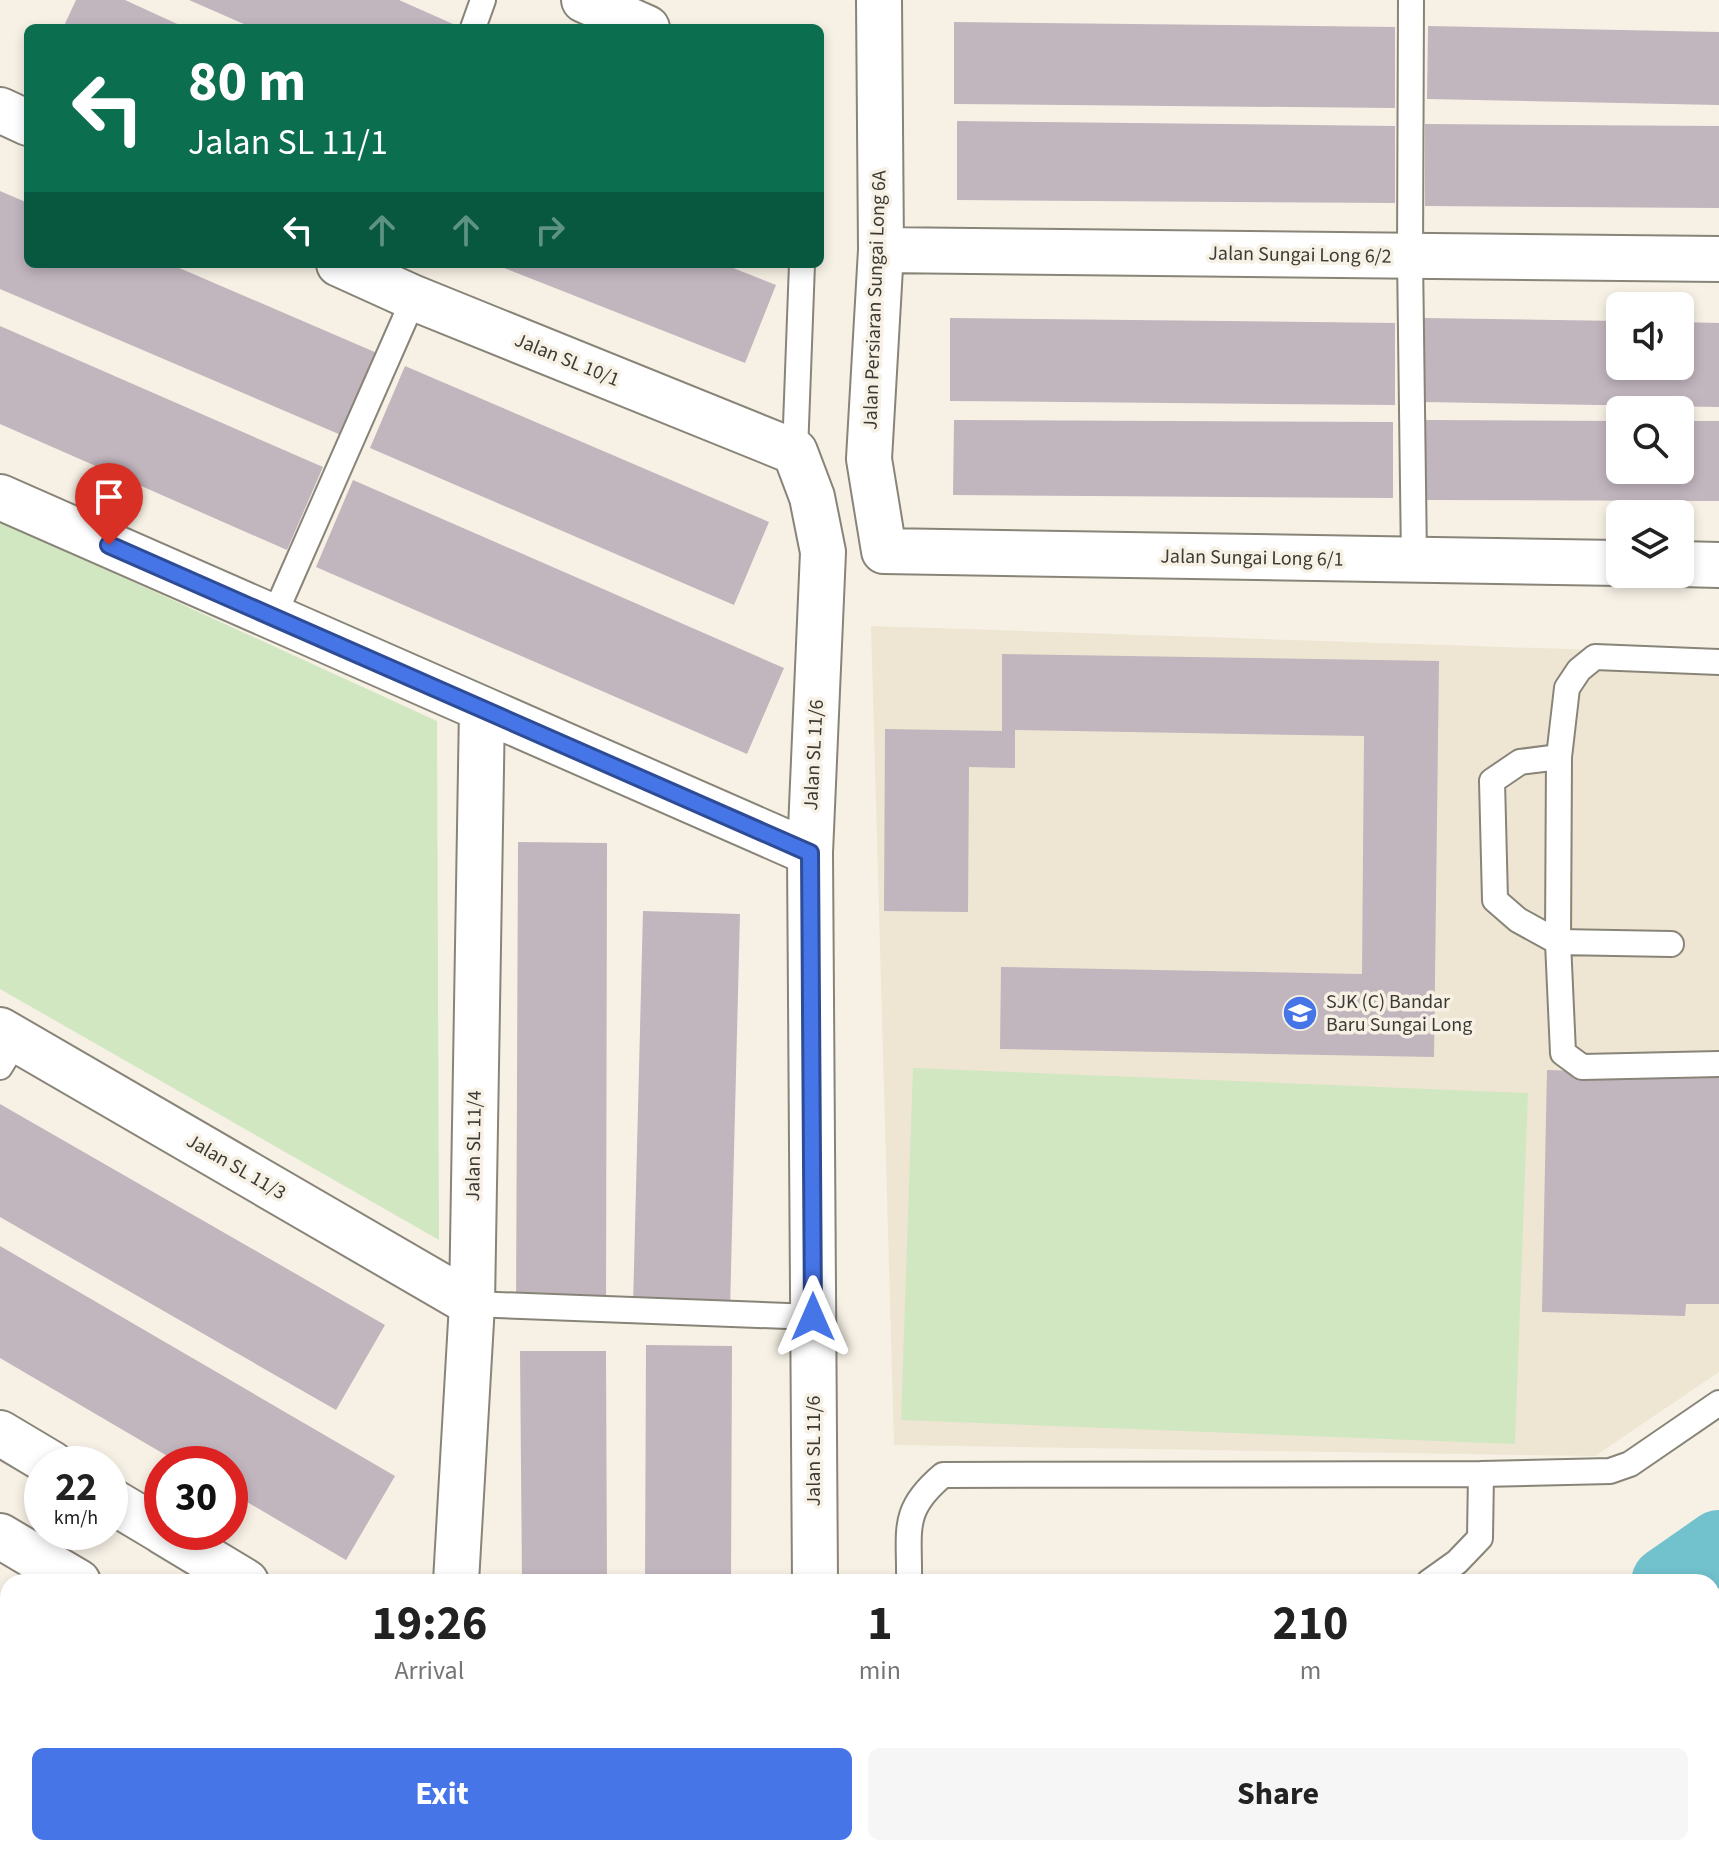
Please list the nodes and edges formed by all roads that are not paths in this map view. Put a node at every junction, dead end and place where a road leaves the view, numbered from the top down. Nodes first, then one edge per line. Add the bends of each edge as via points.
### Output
1 (483, 0) edge
2 (584, 0) edge
3 (879, 0) edge
4 (1411, 0) edge
5 (474, 24) edge
6 (638, 24) edge
7 (0, 110) edge
8 (24, 121) edge
9 (881, 250) junction
10 (1410, 256) junction
11 (1719, 259) edge
12 (802, 268) edge
13 (378, 277) edge
14 (795, 452) junction
15 (0, 497) edge
16 (884, 551) joint
17 (1414, 560) junction
18 (1606, 563) edge
19 (1694, 564) edge
20 (1719, 565) edge
21 (273, 618) junction
22 (1719, 662) edge
23 (482, 709) junction
24 (1559, 757) junction
25 (810, 853) junction
26 (1558, 942) junction
27 (1671, 944) dead end
28 (6, 1045) edge
29 (1719, 1064) edge
30 (472, 1304) junction
31 (813, 1317) junction
32 (1719, 1403) edge
33 (0, 1433) edge
34 (24, 1447) edge
35 (1481, 1474) junction
36 (0, 1536) edge
37 (189, 1550) edge
38 (64, 1574) edge
39 (225, 1574) edge
40 (456, 1574) edge
41 (815, 1574) edge
42 (909, 1574) edge
43 (1440, 1574) edge

1 - 5 lane
2 - 6 street
3 - 9 street, Jalan Persiaran Sungai Long 6A
4 - 10 lane
7 - 8 street
9 - 10 street, Jalan Sungai Long 6/2
9 - 16 street, Jalan Persiaran Sungai Long 6A via 869,459
10 - 11 street, Jalan Sungai Long 6/2
10 - 17 lane
12 - 14 lane
13 - 14 street, Jalan SL 10/1
13 - 21 lane
14 - 25 street, Jalan SL 11/6 via 812,497 823,552
15 - 21 street
16 - 17 street, Jalan Sungai Long 6/1
17 - 18 street, Jalan Sungai Long 6/1
19 - 20 street
21 - 23 street
22 - 24 lane via 1595,657 1567,688
23 - 25 street
23 - 30 street, Jalan SL 11/4
24 - 26 lane
24 - 26 lane via 1520,762 1492,781 1495,900
25 - 31 street, Jalan SL 11/6
26 - 27 lane
26 - 29 lane via 1563,1053 1582,1067
28 - 30 street, Jalan SL 11/3
30 - 31 lane
30 - 40 street, Jalan SL 11/4
31 - 41 street, Jalan SL 11/6
32 - 35 lane via 1630,1464 1610,1471
33 - 34 street
35 - 42 lane via 943,1475 922,1493 910,1514
35 - 43 lane via 1480,1538
36 - 38 street
37 - 39 street

